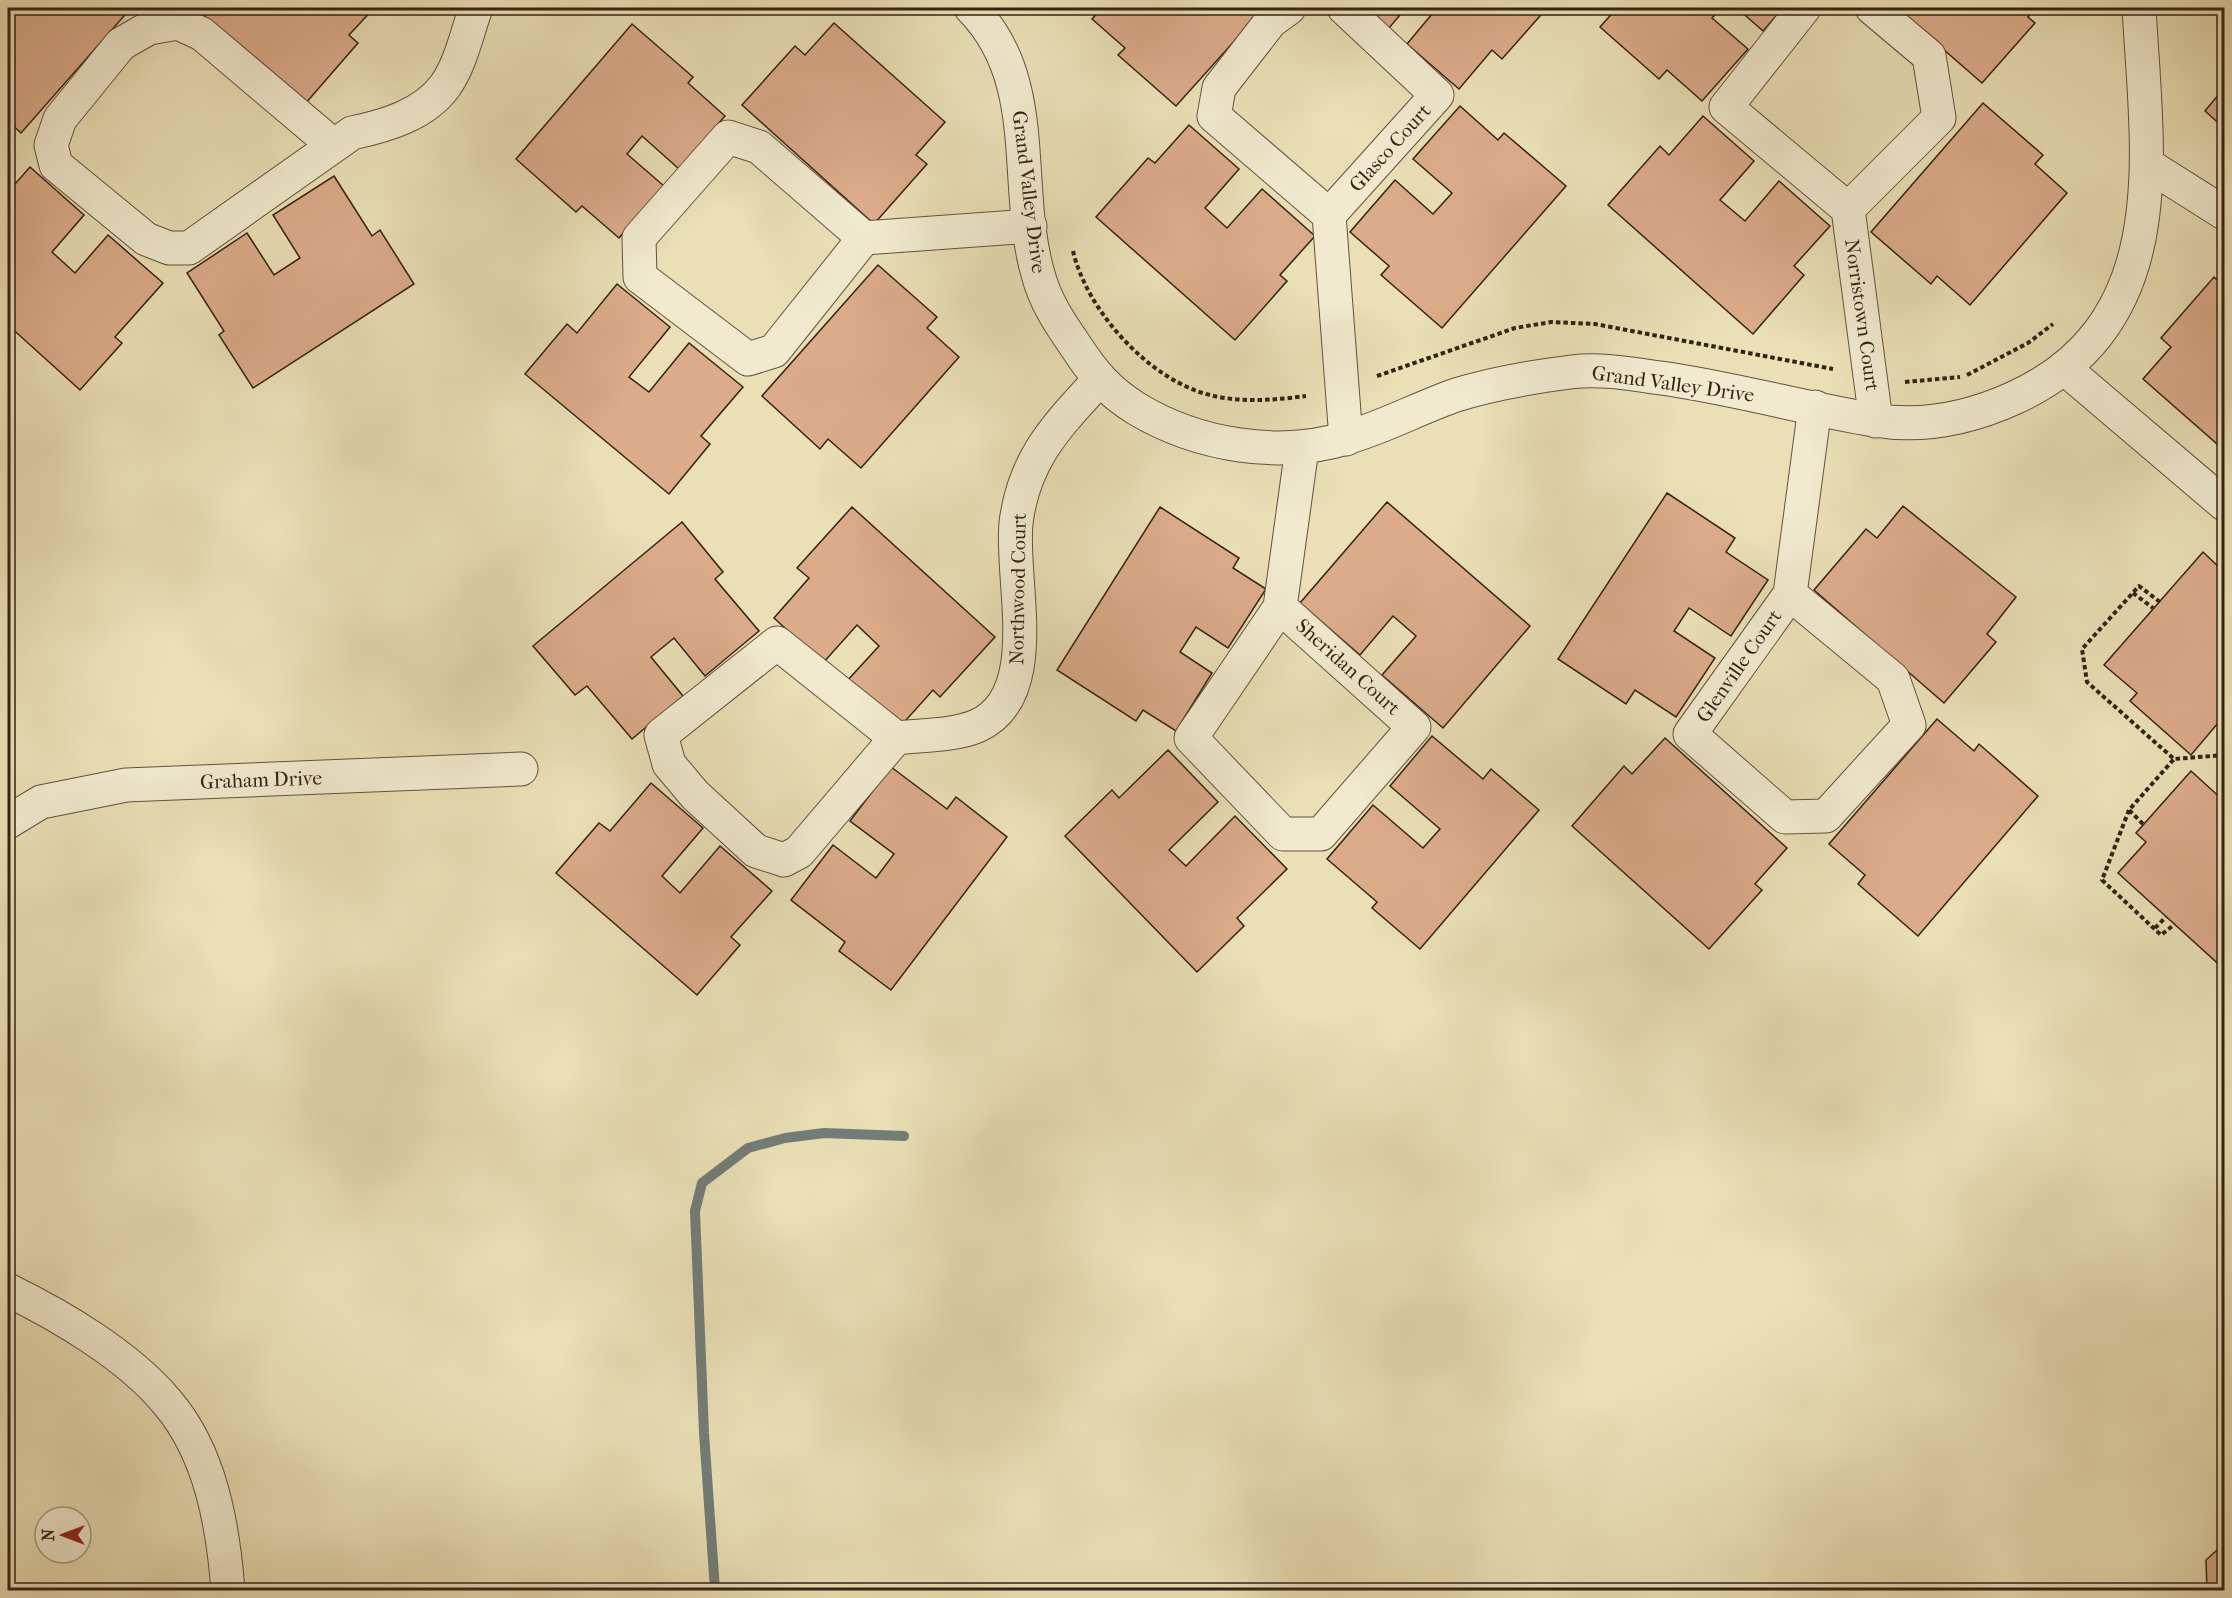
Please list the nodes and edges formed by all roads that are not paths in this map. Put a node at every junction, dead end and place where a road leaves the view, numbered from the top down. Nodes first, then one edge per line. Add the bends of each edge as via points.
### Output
1 (476, 8) edge
2 (1289, 8) edge
3 (1344, 8) edge
4 (1804, 8) edge
5 (1872, 8) edge
6 (2139, 8) edge
7 (987, 12) edge
8 (333, 145) junction
9 (2148, 165) junction
10 (1848, 209) junction
11 (2224, 213) edge
12 (1329, 215) junction
13 (1030, 226) junction
14 (864, 238) junction
15 (2064, 368) junction
16 (1099, 380) junction
17 (1815, 407) junction
18 (1876, 421) junction
19 (1346, 439) junction
20 (1302, 448) junction
21 (2224, 504) edge
22 (1790, 594) junction
23 (1280, 607) junction
24 (896, 738) junction
25 (521, 769) dead end
26 (8, 822) edge
27 (8, 1290) edge
28 (228, 1590) edge

1 - 8 street via 446,84 434,98 413,113 352,133
2 - 12 street via 1271,21 1219,88 1214,116
3 - 12 street, Glasco Court via 1437,95
4 - 10 street via 1726,107
5 - 10 street via 1929,56 1939,118
6 - 9 street, Grand Valley Drive
7 - 13 street, Grand Valley Drive via 1009,63 1018,101
8 - 8 street via 202,34 178,23 149,28 122,44 60,119 51,145 56,165 146,239 169,248 189,248
9 - 11 street
9 - 15 street, Grand Valley Drive via 2141,240 2128,279 2091,342
10 - 18 street, Norristown Court
12 - 19 street
13 - 14 street
13 - 16 street, Grand Valley Drive via 1036,270 1049,309
14 - 14 street via 759,147 728,137 639,238 640,277 748,359 774,351
15 - 18 street, Grand Valley Drive via 2028,392 1987,411 1922,423
15 - 21 street
16 - 20 street, Grand Valley Drive via 1136,408 1202,437 1247,445
16 - 24 street, Northwood Court via 1047,436 1030,469 1021,499 1016,524 1020,662 1012,690 979,725 957,732
17 - 18 street, Grand Valley Drive
17 - 19 street, Grand Valley Drive via 1710,385 1621,372 1578,371 1506,381 1455,396
17 - 22 street, Glenville Court
19 - 20 street, Grand Valley Drive
20 - 23 street, Sheridan Court
22 - 22 street, Glenville Court via 1690,734 1785,818 1826,816 1909,725 1893,679
23 - 23 street, Sheridan Court via 1191,738 1283,834 1321,834 1414,727
24 - 24 street via 777,643 661,735 669,764 695,795 756,850 784,860 799,852
25 - 26 street, Graham Drive via 126,785 40,802
27 - 28 street via 86,1335 140,1374 168,1403 192,1440 214,1493

